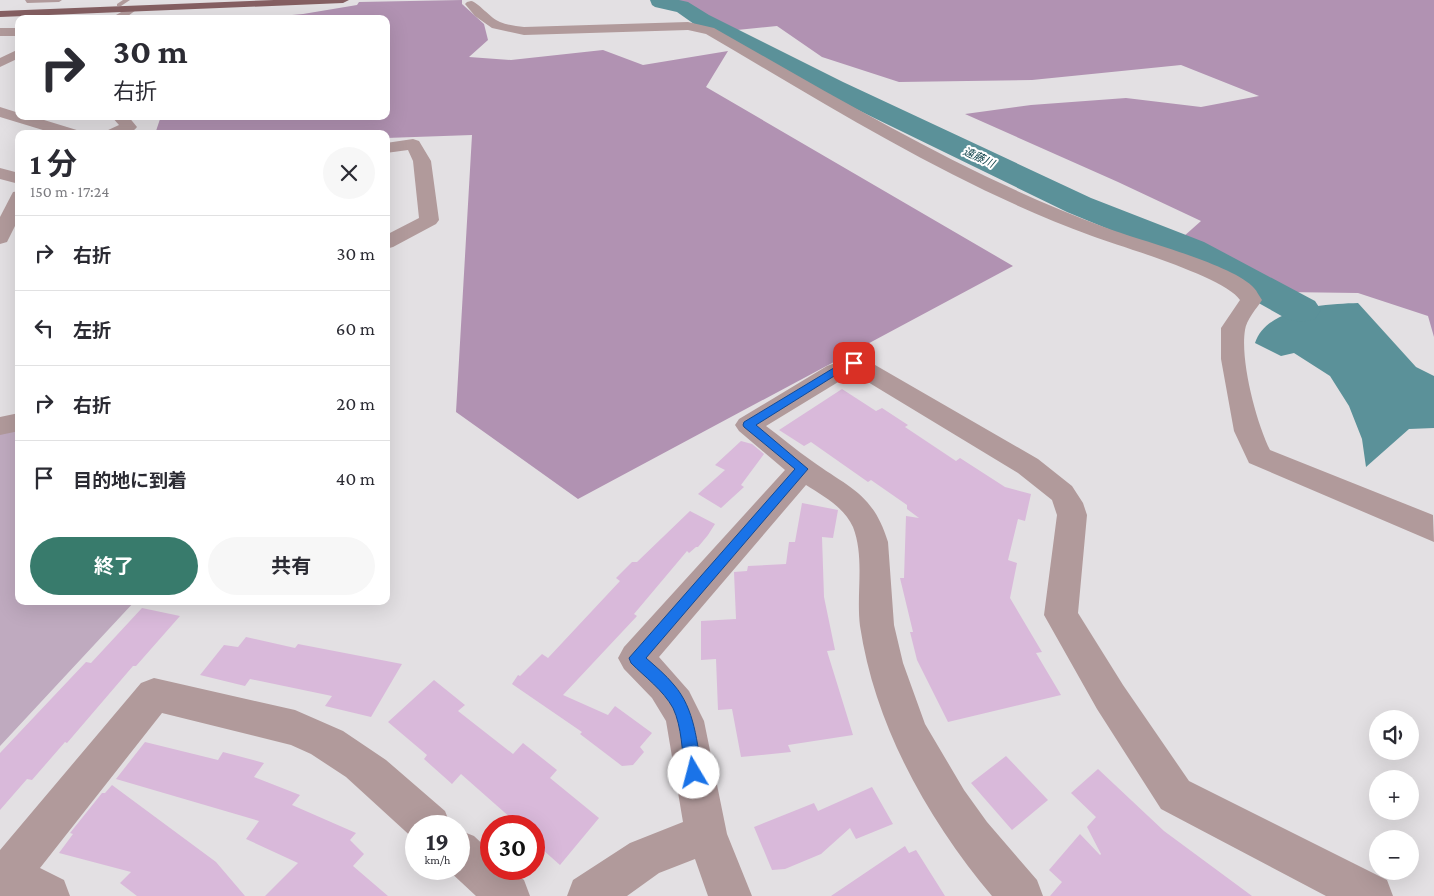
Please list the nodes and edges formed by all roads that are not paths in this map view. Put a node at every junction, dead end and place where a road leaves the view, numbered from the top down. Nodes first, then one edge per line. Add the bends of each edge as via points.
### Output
1 (58, 0) edge
2 (334, 0) edge
3 (343, 0) edge
4 (27, 1) edge
5 (471, 4) dead end
6 (125, 5) edge
7 (44, 7) junction
8 (0, 8) edge
9 (0, 14) edge
10 (0, 32) edge
11 (15, 32) edge
12 (15, 55) edge
13 (0, 63) edge
14 (0, 112) edge
15 (15, 116) edge
16 (27, 120) edge
17 (123, 120) edge
18 (61, 130) edge
19 (122, 130) edge
20 (390, 147) edge
21 (0, 173) edge
22 (15, 178) edge
23 (15, 205) edge
24 (15, 237) edge
25 (0, 239) edge
26 (390, 240) edge
27 (15, 423) edge
28 (0, 426) edge
29 (802, 469) junction
30 (1434, 530) edge
31 (418, 815) edge
32 (706, 834) junction
33 (470, 861) edge
34 (2, 881) edge
35 (1361, 894) edge
36 (48, 896) edge
37 (508, 896) edge
38 (589, 896) edge
39 (730, 896) edge
40 (1021, 896) edge

1 - 4 lane
1 - 7 lane
2 - 6 main road
3 - 6 main road
5 - 30 street via 479,14 496,25 524,31 688,26 710,31 893,136 1002,192 1218,274 1245,290 1251,300 1233,328 1233,359 1247,431 1259,456
6 - 7 main road
6 - 9 main road
7 - 8 main road
10 - 11 street
12 - 13 street
14 - 15 street
16 - 18 street
17 - 19 street via 129,127
20 - 26 street via 413,144 422,161 429,220
21 - 22 street
23 - 25 street
24 - 25 street
27 - 28 street
29 - 32 street via 636,658 669,690 679,705 685,721
29 - 35 street via 748,425 854,363 1052,483 1068,503 1072,515 1061,615 1175,795
29 - 40 street via 836,488 862,516 873,546 877,625 898,703 917,747 949,802
31 - 34 street via 357,761 315,736 295,728 154,695
32 - 38 street via 645,858
32 - 39 street
33 - 37 street
34 - 36 street via 39,890

